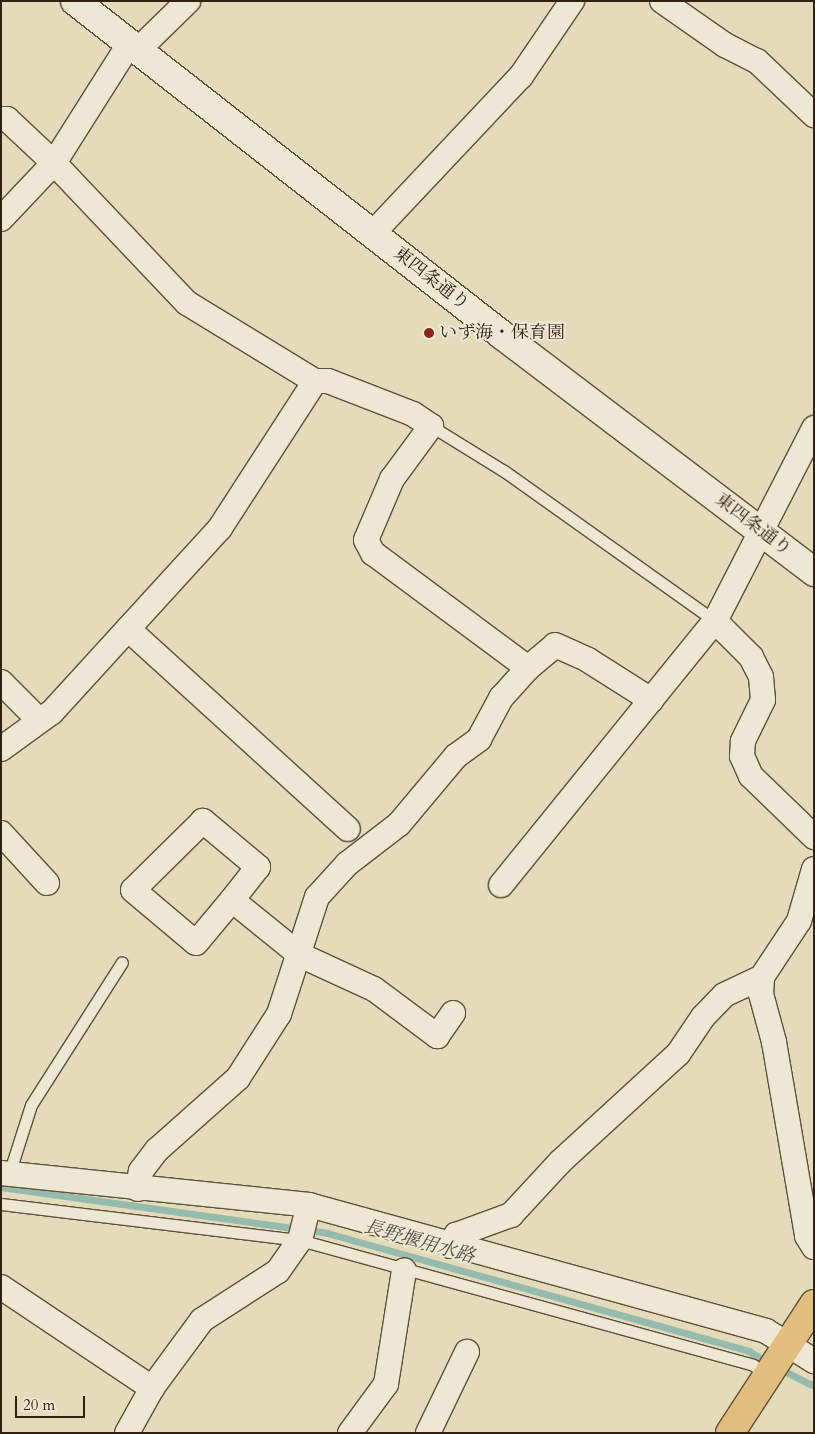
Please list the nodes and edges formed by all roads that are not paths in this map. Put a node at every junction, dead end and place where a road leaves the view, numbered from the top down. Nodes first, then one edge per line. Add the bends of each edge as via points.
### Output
1 (75, 1) edge
2 (188, 1) edge
3 (572, 1) edge
4 (662, 1) edge
5 (135, 46) junction
6 (814, 115) edge
7 (1, 119) edge
8 (54, 163) junction
9 (1, 219) edge
10 (373, 233) junction
11 (315, 381) junction
12 (431, 426) junction
13 (814, 428) edge
14 (760, 530) junction
15 (814, 572) edge
16 (715, 621) junction
17 (128, 629) junction
18 (528, 668) junction
19 (1, 682) edge
20 (651, 700) junction
21 (39, 720) junction
22 (1, 749) edge
23 (348, 830) dead end
24 (1, 833) edge
25 (814, 837) edge
26 (814, 869) edge
27 (47, 883) dead end
28 (501, 885) dead end
29 (232, 900) junction
30 (300, 955) junction
31 (122, 962) dead end
32 (762, 977) junction
33 (453, 1013) dead end
34 (5, 1174) edge
35 (138, 1189) junction
36 (1, 1204) edge
37 (303, 1225) junction
38 (450, 1246) junction
39 (814, 1247) edge
40 (404, 1270) junction
41 (1, 1287) edge
42 (814, 1304) edge
43 (785, 1347) junction
44 (467, 1352) dead end
45 (814, 1361) edge
46 (769, 1374) junction
47 (152, 1388) junction
48 (127, 1433) edge
49 (350, 1433) edge
50 (428, 1433) edge
51 (730, 1433) edge

1 - 5 street, 東四条通り
2 - 5 street
3 - 10 street via 521,76
4 - 6 street via 725,45 757,61
5 - 8 street
5 - 10 street, 東四条通り
7 - 8 street via 7,119
8 - 9 street
8 - 11 street via 187,303
10 - 14 street, 東四条通り
11 - 12 street via 336,384 413,414
11 - 17 street via 220,528
12 - 16 lane via 504,471
12 - 18 street via 392,479 366,540 373,553
13 - 14 street
14 - 15 street, 東四条通り
14 - 16 street
16 - 20 street
16 - 25 street via 751,657 761,677 762,700 743,741 742,756 751,776
17 - 21 street via 52,712
17 - 23 street
18 - 20 street via 555,645 588,660
18 - 30 street via 501,698 479,739 456,756 400,824 347,864 317,897
19 - 21 street
20 - 28 street
21 - 22 street
24 - 27 street
26 - 32 street via 799,921
29 - 29 street via 196,944 133,890 203,821 258,867
29 - 30 street
30 - 33 street via 374,989 437,1036
30 - 35 street via 279,1014 238,1078 157,1150 141,1171
31 - 34 lane via 31,1105
32 - 38 street via 724,995 703,1017 678,1054 560,1162 511,1215 456,1235
32 - 39 street via 761,994 774,1042 807,1236
34 - 35 street
35 - 37 street
36 - 37 lane
37 - 38 street
37 - 40 lane
37 - 47 street via 278,1271 202,1320
38 - 43 street via 766,1331
40 - 46 lane via 753,1365
40 - 49 street via 386,1384
41 - 47 street
42 - 43 main road
43 - 45 street
43 - 46 main road
44 - 50 street
46 - 51 main road
47 - 48 street

